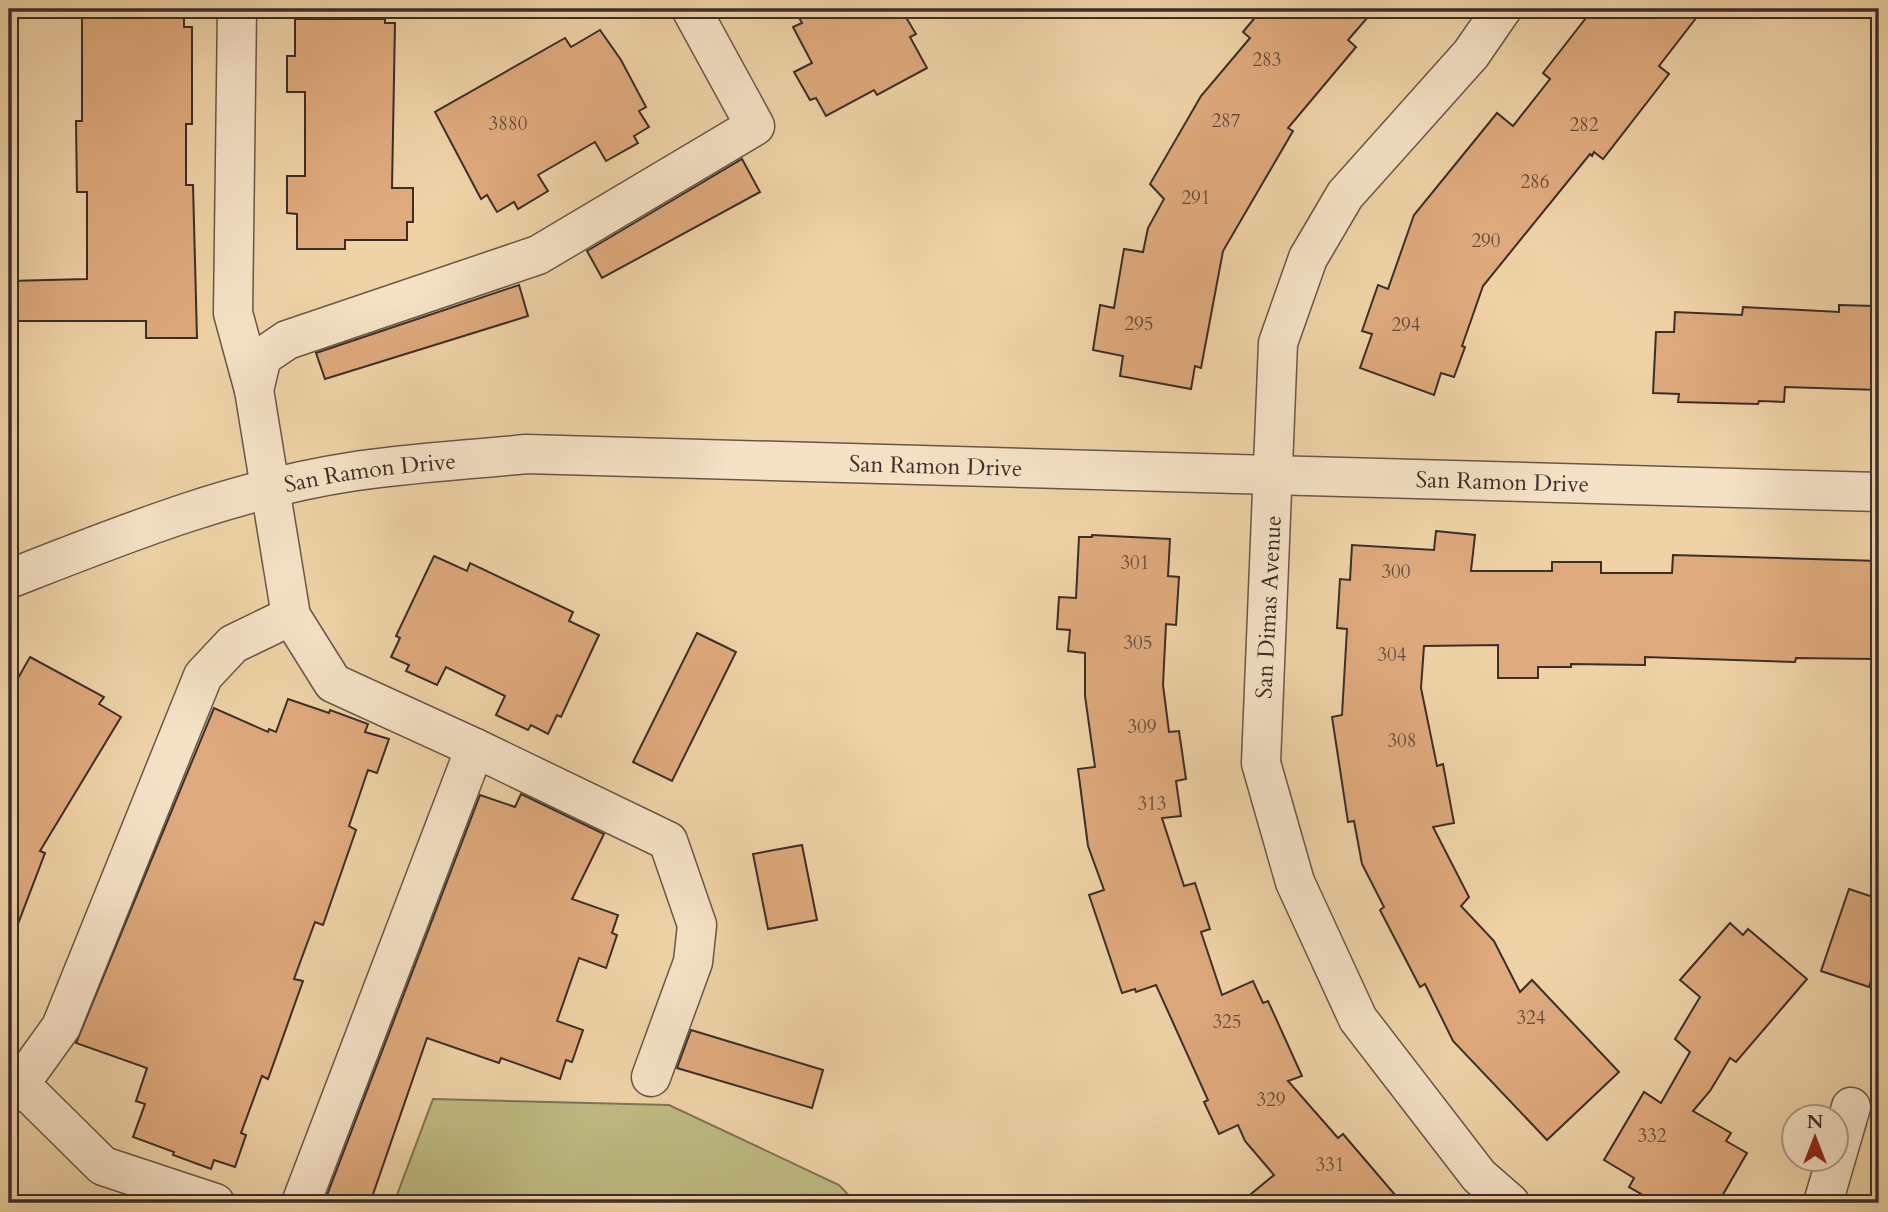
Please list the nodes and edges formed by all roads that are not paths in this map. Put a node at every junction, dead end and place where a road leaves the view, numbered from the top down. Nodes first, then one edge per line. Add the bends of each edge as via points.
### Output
1 (237, 9) edge
2 (691, 9) edge
3 (1502, 9) edge
4 (254, 390) junction
5 (1274, 475) junction
6 (270, 490) junction
7 (1879, 492) edge
8 (9, 579) edge
9 (291, 616) junction
10 (475, 748) junction
11 (651, 1077) dead end
12 (14, 1089) edge
13 (1851, 1107) dead end
14 (215, 1203) edge
15 (301, 1203) edge
16 (1510, 1203) edge
17 (1823, 1203) edge

1 - 4 street via 233,313
2 - 4 street via 755,126 538,256 287,340 262,357
3 - 5 street, San Dimas Avenue via 1471,54 1345,195 1308,258 1279,343
4 - 6 street
5 - 6 street, San Ramon Drive via 526,454 350,472
5 - 7 street, San Ramon Drive
5 - 16 street, San Dimas Avenue via 1261,763 1295,882 1358,1019 1479,1176
6 - 8 street, San Ramon Drive via 149,524
6 - 9 street
9 - 10 street via 333,683
9 - 12 street via 233,644 203,676 61,1027
10 - 11 street via 668,841 697,925 693,962
10 - 15 street
12 - 14 street via 103,1166
13 - 17 street

